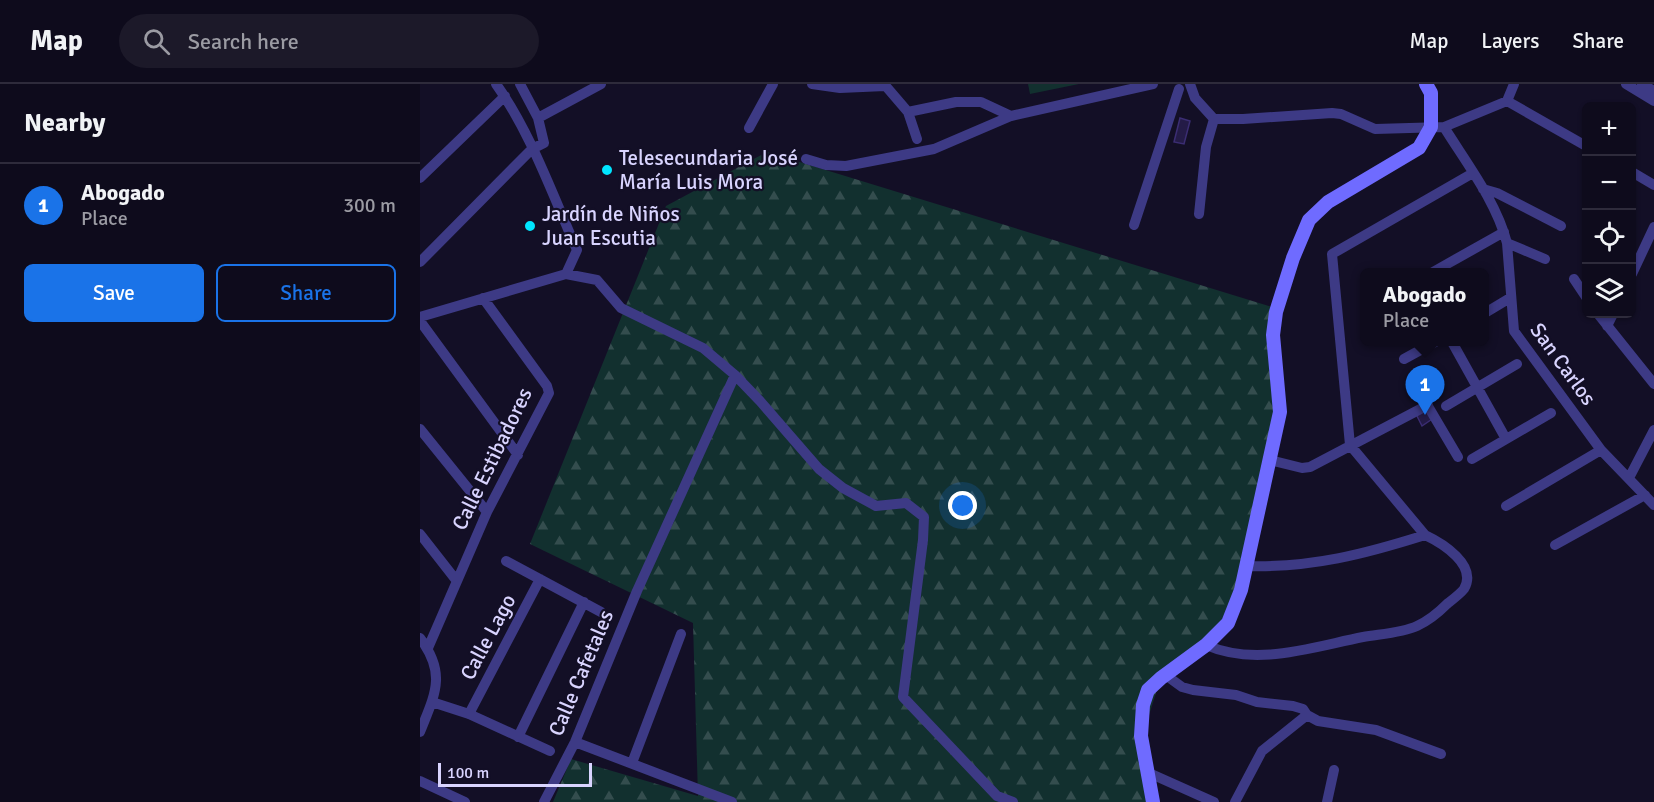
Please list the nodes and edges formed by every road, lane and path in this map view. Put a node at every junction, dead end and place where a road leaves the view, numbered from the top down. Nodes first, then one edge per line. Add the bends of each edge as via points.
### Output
1 (496, 84) edge
2 (520, 84) edge
3 (601, 84) edge
4 (773, 84) edge
5 (812, 84) edge
6 (1153, 84) edge
7 (1190, 84) edge
8 (1426, 84) edge
9 (1514, 84) edge
10 (1626, 84) edge
11 (1642, 84) edge
12 (885, 85) edge
13 (1176, 87) edge
14 (1654, 91) edge
15 (505, 96) junction
16 (1195, 98) junction
17 (1507, 101) junction
18 (1654, 101) edge
19 (908, 112) junction
20 (1011, 116) junction
21 (538, 118) junction
22 (1214, 119) junction
23 (1438, 127) junction
24 (749, 128) dead end
25 (917, 139) dead end
26 (1582, 143) edge
27 (532, 149) junction
28 (806, 159) dead end
29 (1473, 172) junction
30 (1636, 174) edge
31 (420, 178) edge
32 (1654, 184) edge
33 (1483, 189) junction
34 (1198, 214) dead end
35 (1134, 225) dead end
36 (1561, 226) dead end
37 (1654, 227) edge
38 (1504, 232) junction
39 (1507, 243) junction
40 (1545, 259) dead end
41 (420, 262) edge
42 (1636, 265) edge
43 (1442, 268) edge
44 (566, 274) junction
45 (1574, 279) dead end
46 (1582, 290) edge
47 (483, 298) junction
48 (1510, 298) junction
49 (1489, 311) edge
50 (1601, 318) edge
51 (1611, 318) edge
52 (420, 319) edge
53 (1607, 326) junction
54 (1428, 346) edge
55 (1454, 346) edge
56 (1404, 360) dead end
57 (1517, 364) dead end
58 (735, 375) junction
59 (1654, 384) edge
60 (1476, 388) junction
61 (1446, 406) dead end
62 (1551, 413) dead end
63 (420, 429) edge
64 (1654, 430) edge
65 (1506, 439) junction
66 (1350, 445) junction
67 (1601, 450) junction
68 (518, 455) junction
69 (1458, 458) dead end
70 (1472, 459) dead end
71 (1270, 460) junction
72 (1629, 478) junction
73 (1645, 495) junction
74 (1654, 505) edge
75 (1506, 506) dead end
76 (488, 512) junction
77 (420, 534) edge
78 (1425, 536) junction
79 (1555, 545) dead end
80 (506, 561) dead end
81 (1248, 566) junction
82 (540, 579) junction
83 (456, 580) junction
84 (585, 602) junction
85 (601, 612) dead end
86 (681, 634) dead end
87 (420, 638) edge
88 (1206, 645) junction
89 (428, 648) junction
90 (1168, 673) junction
91 (432, 702) junction
92 (470, 714) junction
93 (1307, 715) junction
94 (420, 732) edge
95 (518, 737) junction
96 (575, 742) junction
97 (550, 751) dead end
98 (1441, 754) dead end
99 (632, 763) junction
100 (1334, 770) dead end
101 (1149, 773) junction
102 (420, 781) edge
103 (465, 802) edge
104 (544, 802) edge
105 (732, 802) edge
106 (1013, 802) edge
107 (1154, 802) edge
108 (1214, 802) edge
109 (1235, 802) edge
110 (1327, 802) edge

1 - 15 street
2 - 21 street
3 - 21 street
4 - 24 street
5 - 12 street via 840,88
6 - 20 street
7 - 16 street
8 - 23 street
9 - 17 street
10 - 18 street
11 - 14 street
12 - 19 street
13 - 16 street
13 - 35 street
15 - 27 street
15 - 31 street
16 - 22 street
17 - 23 street
17 - 26 street
19 - 20 street via 956,102 981,102
19 - 25 street
20 - 28 street via 934,149 903,156 846,165
21 - 27 street via 544,143
22 - 23 street via 1332,113 1375,129
22 - 34 street via 1206,147
23 - 29 street, San Carlos
23 - 71 street via 1419,148 1328,202 1309,220 1276,312 1273,335 1280,412
27 - 41 street
27 - 44 street via 577,249
29 - 33 street, San Carlos
29 - 66 street via 1332,254
30 - 32 street
33 - 36 street
33 - 38 street, San Carlos
37 - 42 street
38 - 39 street, San Carlos
38 - 43 street
39 - 40 street
39 - 48 street, San Carlos
44 - 47 street
44 - 58 street via 597,280 621,308 703,348
45 - 46 street
47 - 52 street
47 - 68 street, Calle Estibadores via 548,386 549,393
48 - 49 street
48 - 67 street, San Carlos via 1514,331
50 - 53 street
51 - 53 street
52 - 68 street
53 - 59 street
54 - 56 street
55 - 60 street
57 - 60 street
58 - 96 street, Calle Cafetales via 637,591
58 - 106 street via 819,469 843,488 876,506 906,503 924,517 903,697 997,796
60 - 61 street
60 - 65 street
62 - 65 street
63 - 76 street
64 - 72 street
65 - 70 street
66 - 69 street via 1425,401
66 - 71 street via 1310,467
66 - 78 street
67 - 72 street, San Carlos
67 - 75 street
68 - 76 street, Calle Estibadores
71 - 81 street
72 - 73 street, San Carlos
73 - 74 street, San Carlos
73 - 79 street
76 - 83 street, Calle Estibadores
77 - 83 street
78 - 81 street via 1331,561 1300,566
78 - 88 street via 1440,542 1460,560 1466,580 1463,589 1437,614 1416,627 1274,654 1231,654
80 - 82 street
81 - 88 street via 1228,623
82 - 84 street
82 - 92 street, Calle Lago
83 - 89 street, Calle Estibadores
84 - 85 street
84 - 95 street
86 - 99 street
87 - 89 street
88 - 90 street
89 - 91 street via 436,665
90 - 93 street via 1182,687 1293,706
90 - 101 street via 1148,690 1143,705 1141,736
91 - 92 street
91 - 94 street
92 - 95 street
93 - 98 street via 1329,724 1376,730
93 - 109 street via 1262,751
95 - 97 street
96 - 99 street
96 - 104 street, Calle Cafetales
99 - 105 street
100 - 110 street
101 - 107 street
101 - 108 street
102 - 103 street

